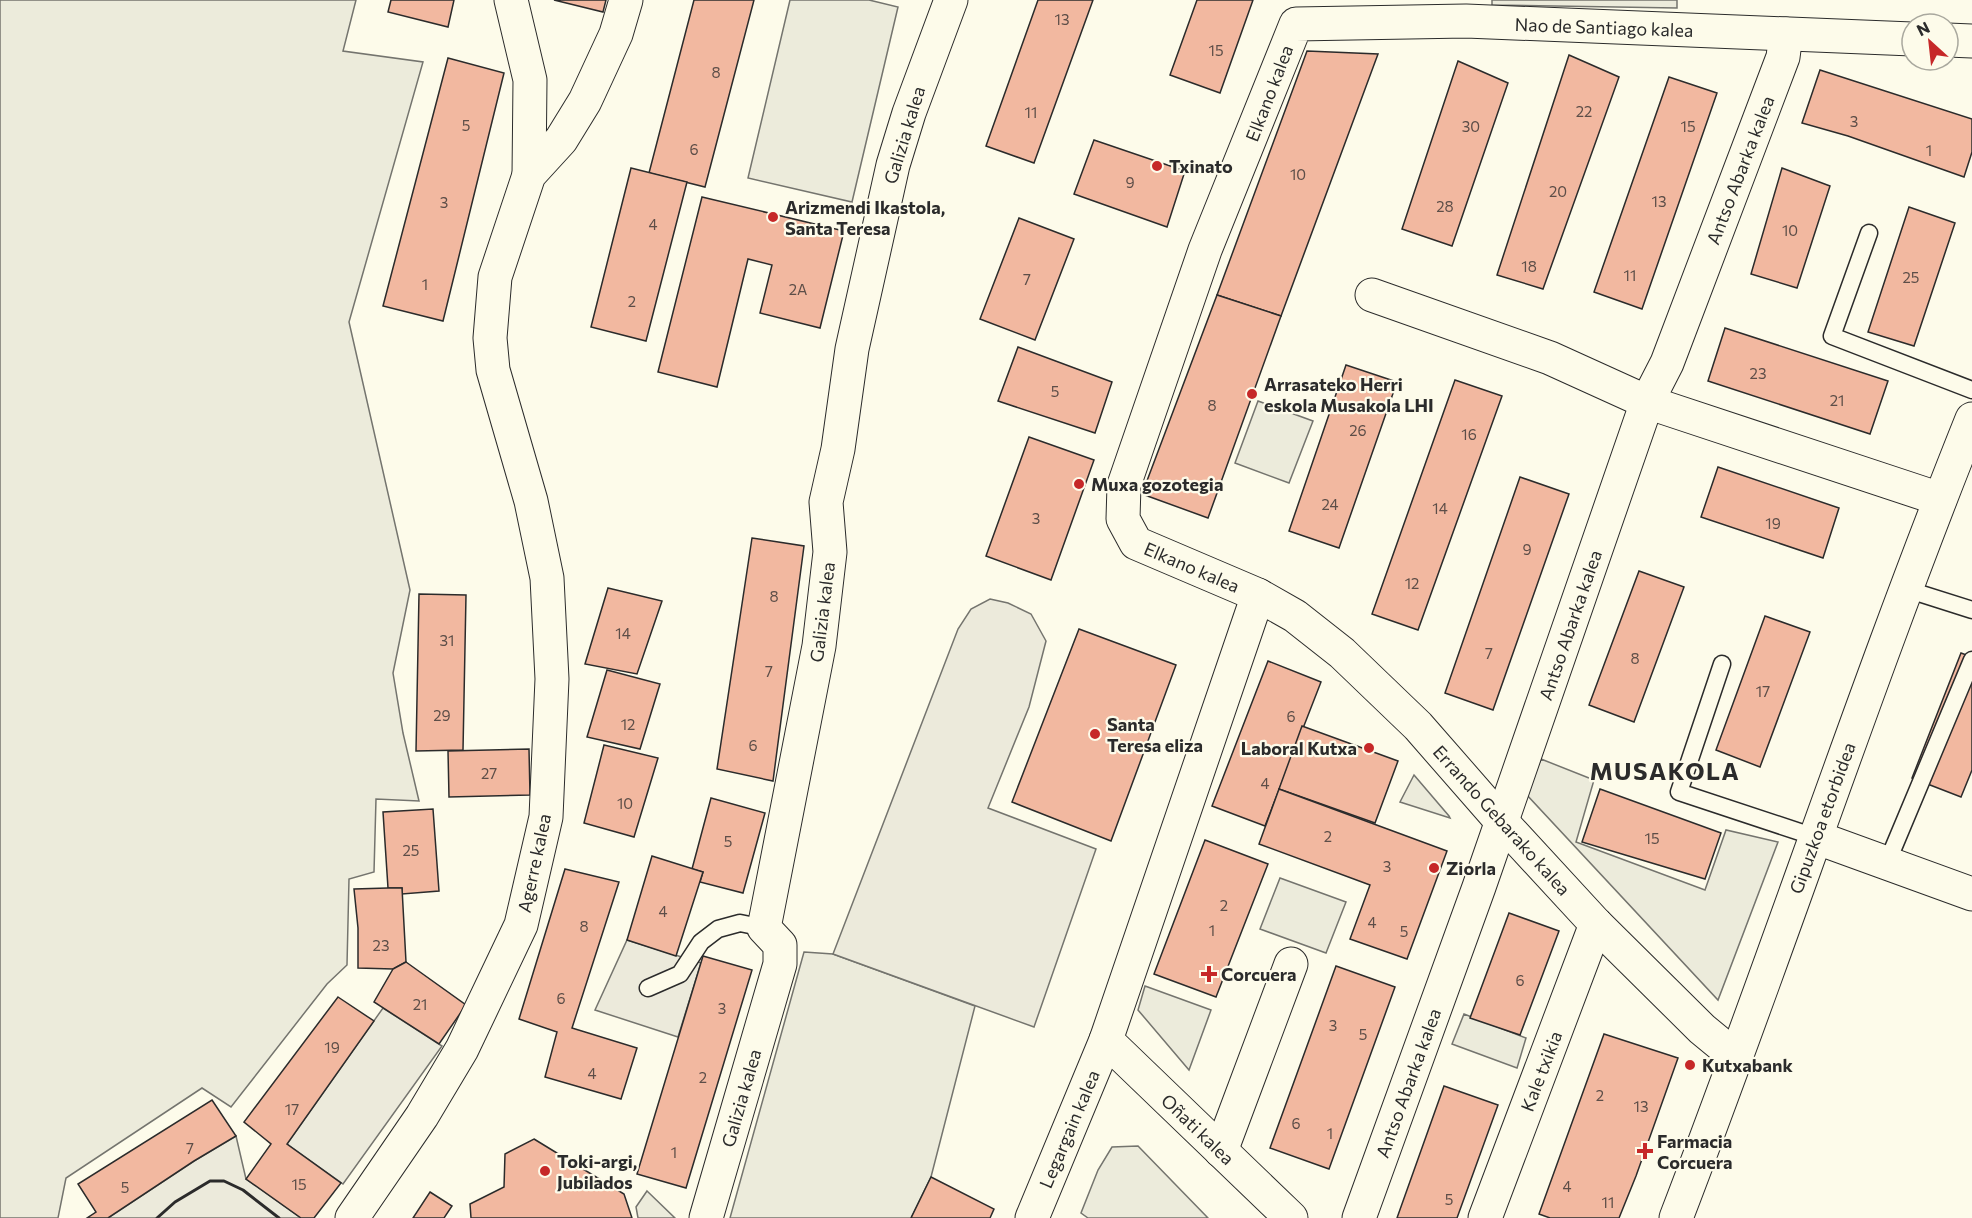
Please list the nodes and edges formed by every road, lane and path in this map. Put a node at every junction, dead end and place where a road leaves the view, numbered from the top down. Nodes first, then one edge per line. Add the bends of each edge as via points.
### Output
1 (511, 0) edge
2 (626, 0) edge
3 (951, 0) edge
4 (1296, 24) joint
5 (1786, 34) junction
6 (1900, 39) edge
7 (530, 176) junction
8 (1869, 233) dead end
9 (1372, 295) dead end
10 (1972, 390) edge
11 (1647, 402) junction
12 (1972, 419) edge
13 (1940, 499) junction
14 (1906, 590) junction
15 (1258, 595) junction
16 (1972, 610) edge
17 (1972, 660) edge
18 (1722, 664) dead end
19 (1502, 821) junction
20 (1815, 837) junction
21 (1887, 863) junction
22 (1972, 894) edge
23 (1596, 924) junction
24 (764, 928) junction
25 (1291, 964) dead end
26 (648, 988) dead end
27 (1106, 1040) junction
28 (1736, 1057) junction
29 (1221, 1151) junction
30 (352, 1218) edge
31 (705, 1218) edge
32 (1032, 1218) edge
33 (1291, 1218) edge
34 (1359, 1218) edge
35 (1485, 1218) edge
36 (1676, 1218) edge

1 - 7 street via 530,80
2 - 7 street via 585,101 561,140
3 - 24 street, Galizia kalea via 892,165 852,349 838,450 826,502 830,552 819,646
4 - 5 street, Nao de Santiago kalea via 1466,21
4 - 15 street, Elkano kalea via 1205,250 1124,485 1123,519 1136,543
5 - 6 street, Nao de Santiago kalea
5 - 11 street, Antso Abarka kalea via 1783,57 1667,363
7 - 30 street, Agerre kalea via 495,277 490,338 494,370 531,501 547,578 552,679 546,817 520,925 467,1038 422,1116
8 - 10 lane via 1832,336
9 - 11 street via 1550,358
11 - 13 street
11 - 19 street, Antso Abarka kalea
12 - 13 street, Gipuzkoa etorbidea
13 - 14 street, Gipuzkoa etorbidea
14 - 16 lane
14 - 20 street, Gipuzkoa etorbidea
15 - 19 street, Errando Gebarako kalea via 1295,616 1342,653 1418,726
15 - 27 street, Elkano kalea
17 - 21 lane
18 - 20 lane via 1679,792
19 - 23 street, Errando Gebarako kalea
19 - 34 street, Antso Abarka kalea
20 - 21 street
20 - 28 street, Gipuzkoa etorbidea
21 - 22 street
23 - 28 street, Errando Gebarako kalea via 1702,1029
23 - 35 street, Kale txikia
24 - 26 lane via 740,922 718,930 701,942 680,974
24 - 31 street, Galizia kalea via 780,945 780,964
25 - 29 street
27 - 29 street, Oñati kalea
27 - 32 street, Legargain kalea
28 - 36 street, Gipuzkoa etorbidea
29 - 33 street, Oñati kalea

